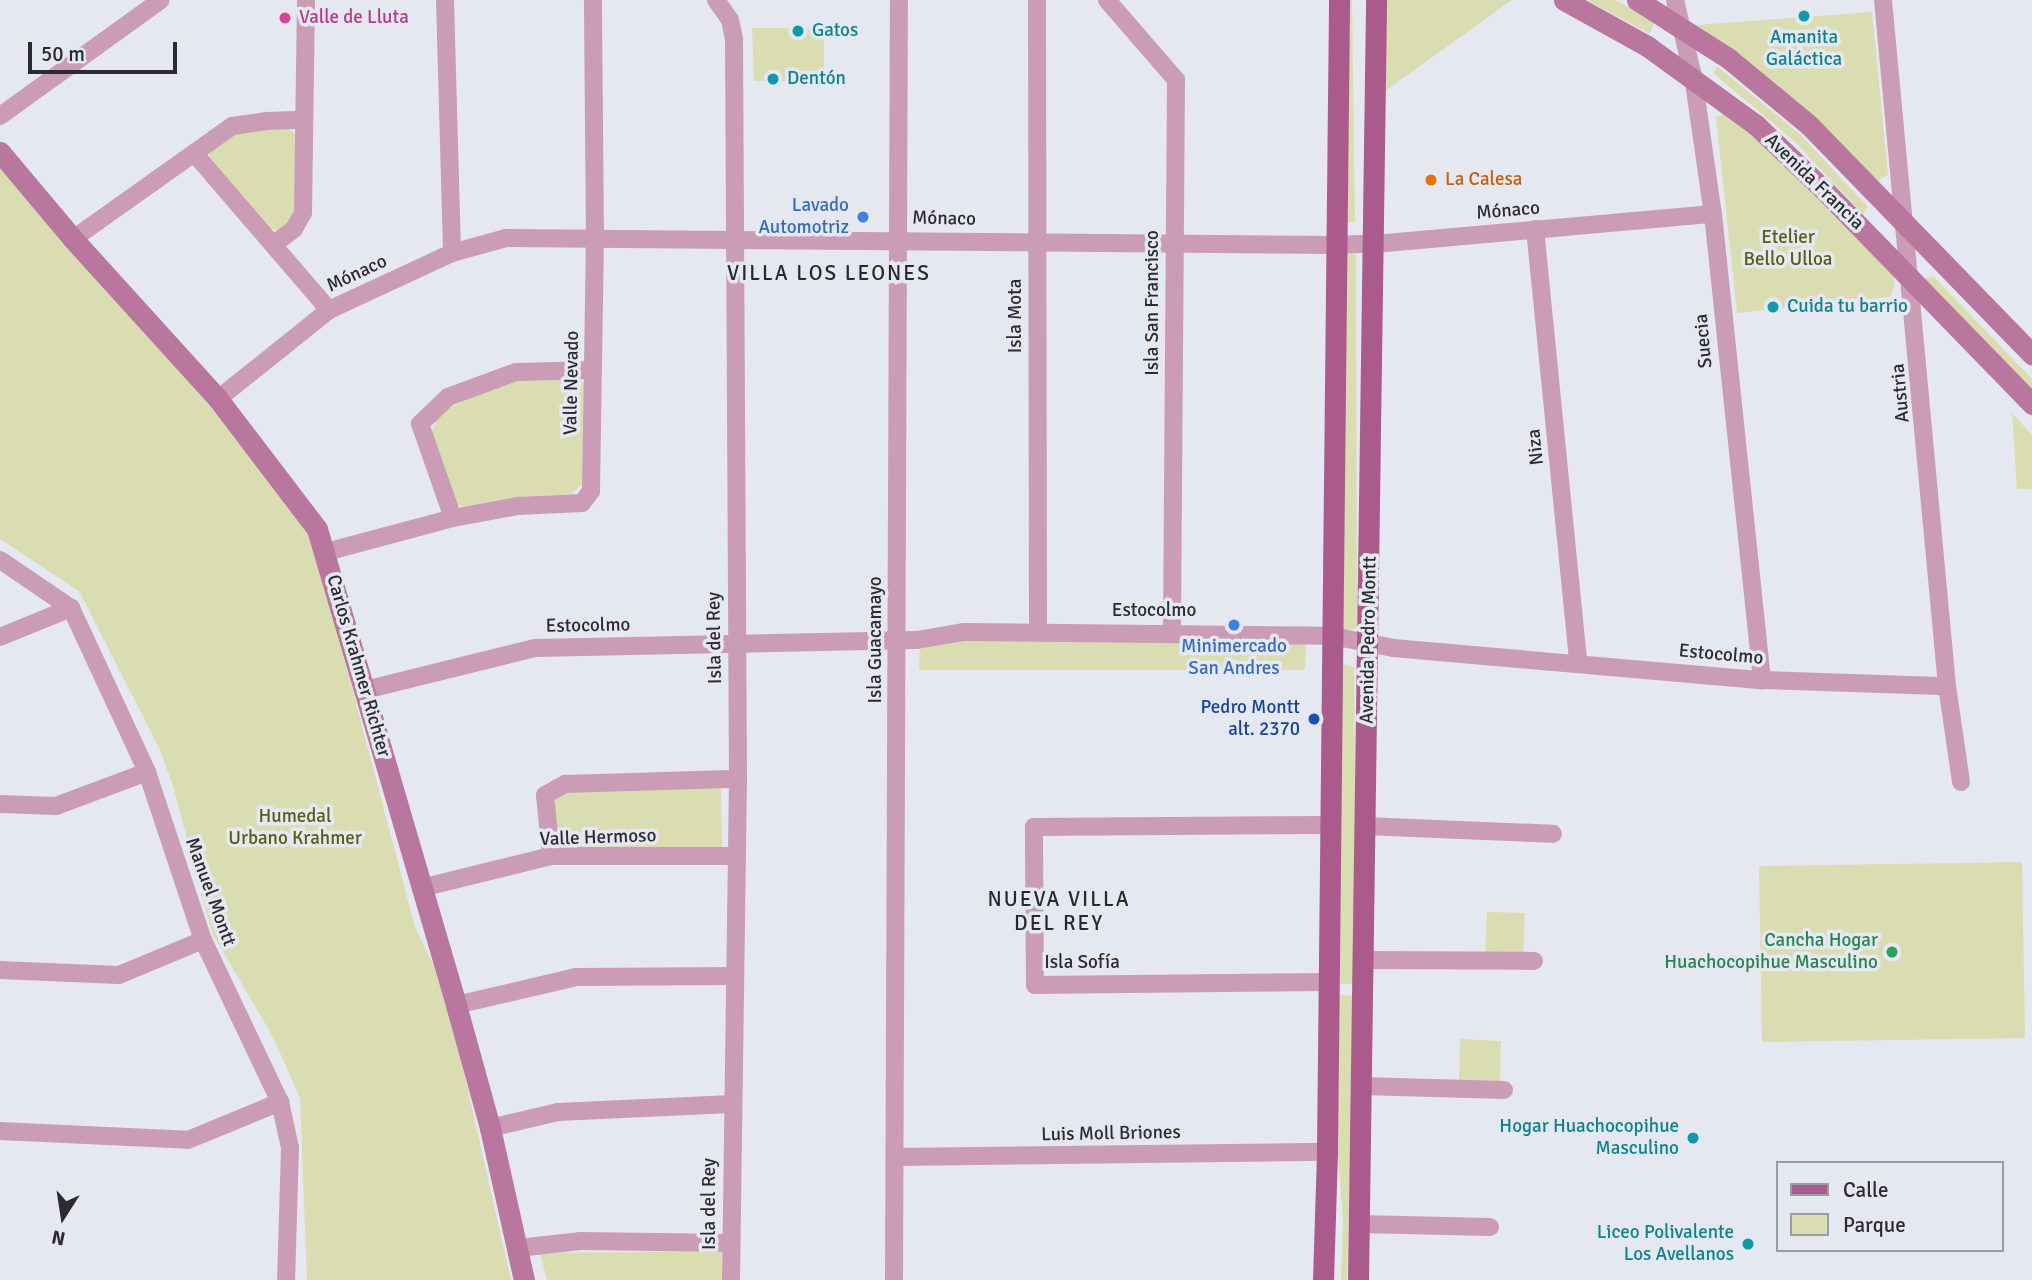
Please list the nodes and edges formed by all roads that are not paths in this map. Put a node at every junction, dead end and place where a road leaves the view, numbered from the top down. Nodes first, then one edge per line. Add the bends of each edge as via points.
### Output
1 (161, 0) edge
2 (306, 0) edge
3 (445, 0) edge
4 (593, 0) edge
5 (716, 0) edge
6 (899, 0) edge
7 (1037, 0) edge
8 (1107, 0) edge
9 (1339, 0) edge
10 (1376, 0) edge
11 (1564, 0) edge
12 (1637, 0) edge
13 (1675, 0) edge
14 (1883, 0) edge
15 (1684, 29) junction
16 (1693, 76) junction
17 (0, 116) edge
18 (303, 120) junction
19 (0, 152) edge
20 (194, 153) junction
21 (1713, 214) junction
22 (1902, 222) junction
23 (1535, 229) junction
24 (73, 239) junction
25 (595, 239) junction
26 (735, 240) junction
27 (898, 240) junction
28 (1037, 242) junction
29 (1174, 242) junction
30 (274, 244) junction
31 (1372, 244) junction
32 (1334, 245) junction
33 (453, 253) junction
34 (1909, 276) junction
35 (329, 310) junction
36 (2032, 354) edge
37 (593, 370) junction
38 (218, 399) junction
39 (2032, 404) edge
40 (453, 518) junction
41 (326, 552) junction
42 (0, 560) edge
43 (71, 608) junction
44 (1038, 632) junction
45 (1172, 632) junction
46 (1332, 636) junction
47 (0, 638) edge
48 (897, 639) junction
49 (736, 643) junction
50 (1368, 644) junction
51 (1578, 662) junction
52 (1762, 680) junction
53 (1947, 686) junction
54 (365, 690) junction
55 (147, 772) junction
56 (738, 779) junction
57 (1961, 782) dead end
58 (0, 804) edge
59 (1329, 825) junction
60 (1366, 826) junction
61 (1553, 834) dead end
62 (551, 856) junction
63 (737, 856) junction
64 (421, 888) junction
65 (203, 940) junction
66 (1364, 960) junction
67 (1534, 961) dead end
68 (0, 970) edge
69 (735, 976) junction
70 (1329, 982) junction
71 (456, 1005) junction
72 (1362, 1086) junction
73 (1504, 1090) dead end
74 (280, 1102) junction
75 (732, 1104) junction
76 (490, 1128) junction
77 (0, 1131) edge
78 (1327, 1152) junction
79 (895, 1157) junction
80 (1360, 1224) junction
81 (1490, 1227) dead end
82 (731, 1242) junction
83 (518, 1248) junction
84 (286, 1280) edge
85 (524, 1280) edge
86 (731, 1280) edge
87 (894, 1280) edge
88 (1323, 1280) edge
89 (1358, 1280) edge

1 - 17 street
2 - 18 street
3 - 33 street
4 - 25 street, Valle Nevado
5 - 26 street, Isla del Rey via 730,20 734,39
6 - 27 street, Isla Guacamayo
7 - 28 street, Isla Mota
8 - 29 street, Isla San Francisco via 1177,80
9 - 32 main road, Avenida Pedro Montt
10 - 31 main road, Avenida Pedro Montt
11 - 16 street, Avenida Francia
12 - 15 street, Avenida Francia
13 - 15 street, Suecia
14 - 22 street, Austria
15 - 16 street, Suecia
15 - 22 street, Avenida Francia via 1738,66 1809,125
16 - 21 street, Suecia
16 - 34 street, Avenida Francia via 1786,152
18 - 20 street via 232,126
18 - 30 street via 303,213 294,229
19 - 24 street, Carlos Krahmer Richter
20 - 24 street
20 - 30 street
21 - 23 street, Mónaco
21 - 52 street, Suecia
22 - 34 street, Austria
22 - 36 street, Avenida Francia
23 - 31 street, Mónaco
23 - 51 street, Niza
24 - 38 street, Carlos Krahmer Richter
25 - 26 street, Mónaco
25 - 33 street, Mónaco via 506,239
25 - 37 street, Valle Nevado
26 - 27 street, Mónaco
26 - 49 street, Isla del Rey
27 - 28 street, Mónaco
27 - 48 street, Isla Guacamayo
28 - 29 street, Mónaco
28 - 44 street, Isla Mota
29 - 32 street, Mónaco
29 - 45 street, Isla San Francisco
30 - 35 street
31 - 32 street, Mónaco
31 - 50 main road, Avenida Pedro Montt
32 - 46 main road, Avenida Pedro Montt
33 - 35 street, Mónaco
34 - 39 street, Avenida Francia
34 - 53 street, Austria
35 - 38 street, Mónaco
37 - 40 street, Valle Nevado via 591,491 582,503 518,506
37 - 40 street via 516,372 448,397 419,424
38 - 41 street, Carlos Krahmer Richter via 317,529
40 - 41 street, Valle Nevado
41 - 54 street, Carlos Krahmer Richter
42 - 43 street
43 - 47 street
43 - 55 street, Manuel Montt
44 - 45 street, Estocolmo
44 - 48 street, Estocolmo via 964,632
45 - 46 street, Estocolmo
46 - 50 street, Estocolmo
46 - 59 main road, Avenida Pedro Montt
48 - 49 street, Estocolmo
48 - 79 street, Isla Guacamayo
49 - 54 street, Estocolmo via 535,648
49 - 56 street, Isla del Rey
50 - 51 street, Estocolmo
50 - 60 main road, Avenida Pedro Montt
51 - 52 street, Estocolmo
52 - 53 street, Estocolmo
53 - 57 street, Austria
54 - 64 street, Carlos Krahmer Richter
55 - 58 street via 56,806
55 - 65 street, Manuel Montt
56 - 62 street via 565,784 545,795
56 - 63 street, Isla del Rey
59 - 70 main road, Avenida Pedro Montt
59 - 70 street, Isla Sofía via 1034,827 1035,985
60 - 61 street
60 - 66 main road, Avenida Pedro Montt
62 - 63 street, Valle Hermoso
62 - 64 street, Valle Hermoso
63 - 69 street, Isla del Rey
64 - 71 street, Carlos Krahmer Richter
65 - 68 street via 120,975
65 - 74 street, Manuel Montt
66 - 67 street
66 - 72 main road, Avenida Pedro Montt
69 - 71 street via 576,977
69 - 75 street, Isla del Rey
70 - 78 main road, Avenida Pedro Montt
71 - 76 street, Carlos Krahmer Richter
72 - 73 street
72 - 80 main road, Avenida Pedro Montt
74 - 77 street via 188,1140
74 - 84 street, Manuel Montt via 290,1148
75 - 76 street via 558,1112
75 - 82 street, Isla del Rey
76 - 83 street, Carlos Krahmer Richter
78 - 79 street, Luis Moll Briones
78 - 88 main road, Avenida Pedro Montt
79 - 87 street, Isla Guacamayo
80 - 81 street
80 - 89 main road, Avenida Pedro Montt
82 - 83 street via 580,1241
82 - 86 street, Isla del Rey
83 - 85 street, Carlos Krahmer Richter

